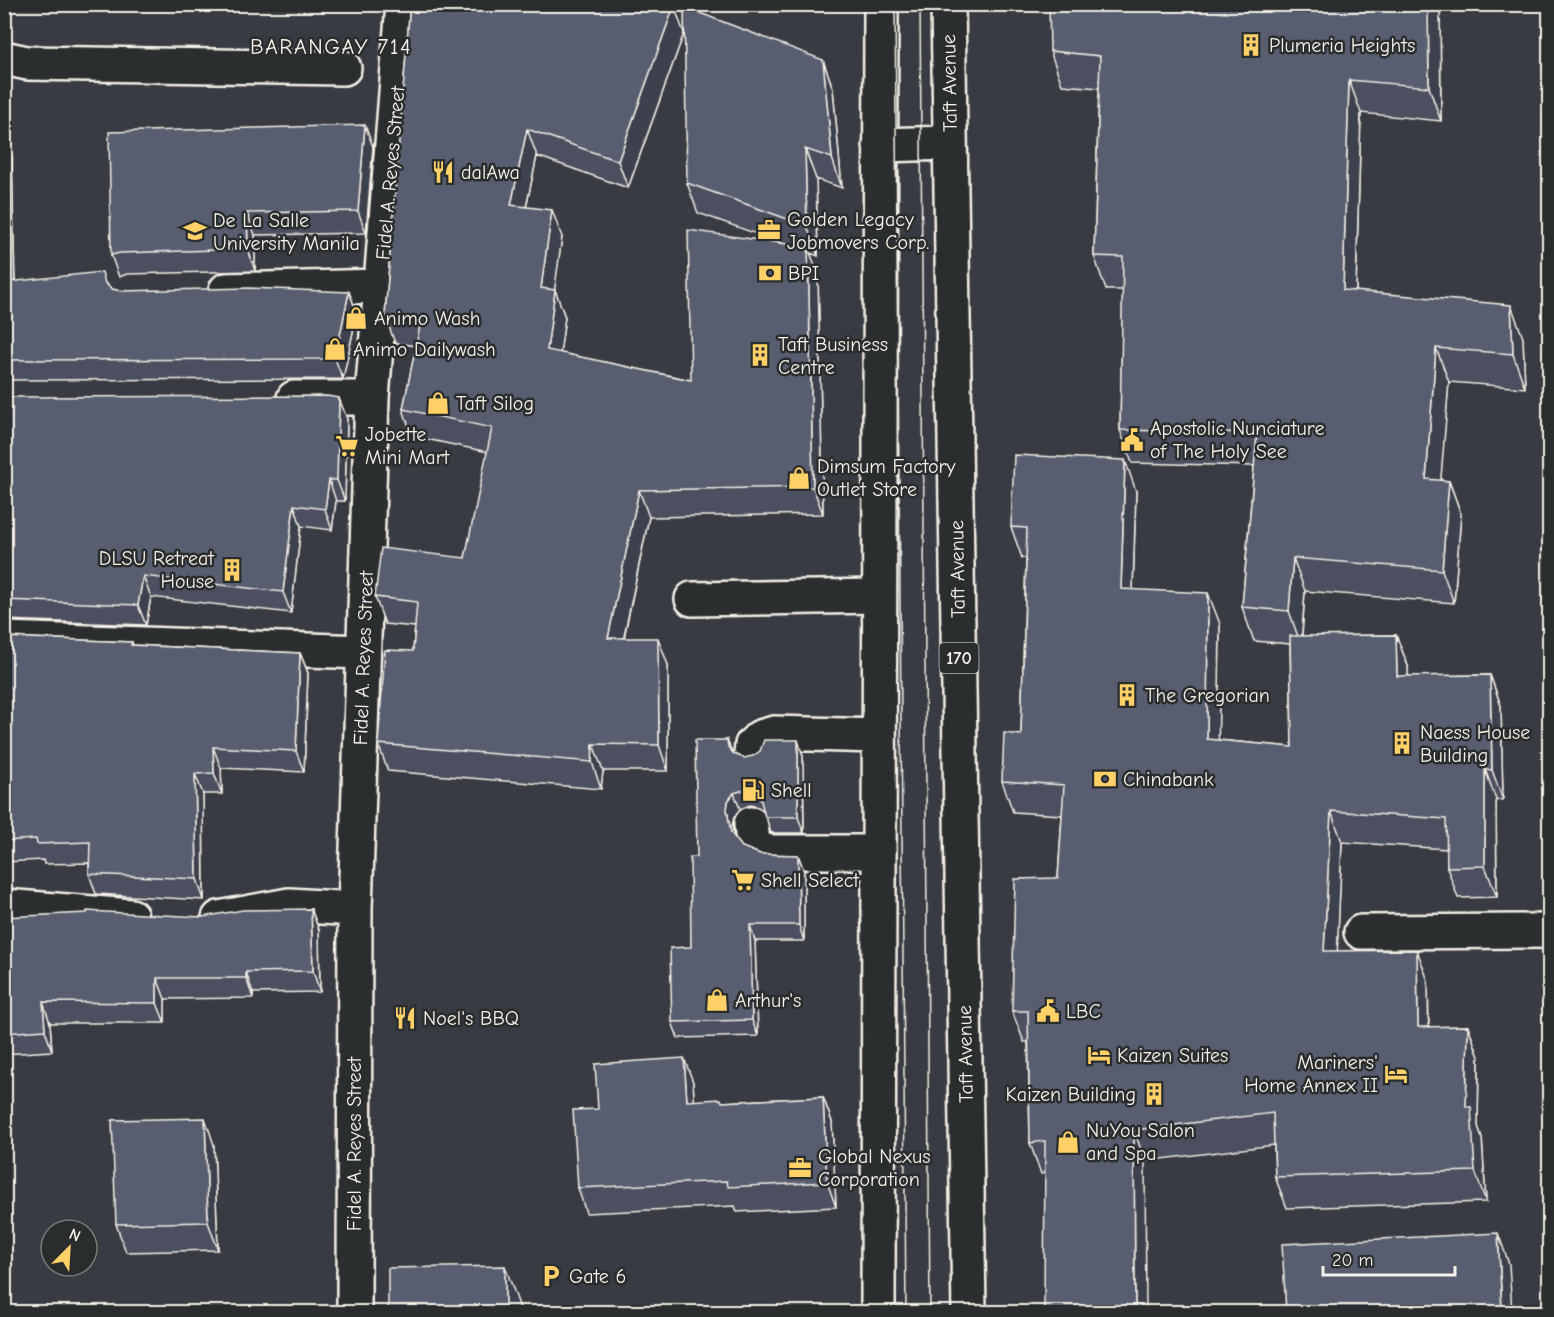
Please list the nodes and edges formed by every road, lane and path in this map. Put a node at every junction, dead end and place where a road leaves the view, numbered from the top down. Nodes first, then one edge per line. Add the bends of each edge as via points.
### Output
1 (403, 4) edge
2 (880, 4) edge
3 (948, 4) edge
4 (4, 58) edge
5 (344, 68) dead end
6 (951, 143) junction
7 (880, 145) junction
8 (381, 286) junction
9 (199, 291) edge
10 (268, 398) edge
11 (372, 398) junction
12 (879, 596) junction
13 (692, 600) dead end
14 (4, 639) edge
15 (363, 652) junction
16 (878, 736) junction
17 (751, 756) edge
18 (751, 824) dead end
19 (878, 852) junction
20 (4, 906) edge
21 (355, 909) junction
22 (1550, 931) edge
23 (1361, 932) dead end
24 (354, 1312) edge
25 (878, 1312) edge
26 (969, 1312) edge

1 - 8 main road, Fidel A. Reyes Street
2 - 7 main road
3 - 6 main road, Taft Avenue / 170
4 - 5 main road via 27,63
6 - 7 main road
6 - 26 main road, Taft Avenue / 170
7 - 12 main road
8 - 9 main road
8 - 11 main road, Fidel A. Reyes Street
10 - 11 main road
11 - 15 main road, Fidel A. Reyes Street
12 - 13 main road
12 - 16 main road
14 - 15 main road
15 - 21 main road, Fidel A. Reyes Street
16 - 17 main road via 774,733 760,737 752,745
16 - 19 main road
18 - 19 main road via 753,843 770,852
19 - 25 main road
20 - 21 main road via 210,919 289,905
21 - 24 main road, Fidel A. Reyes Street
22 - 23 main road

